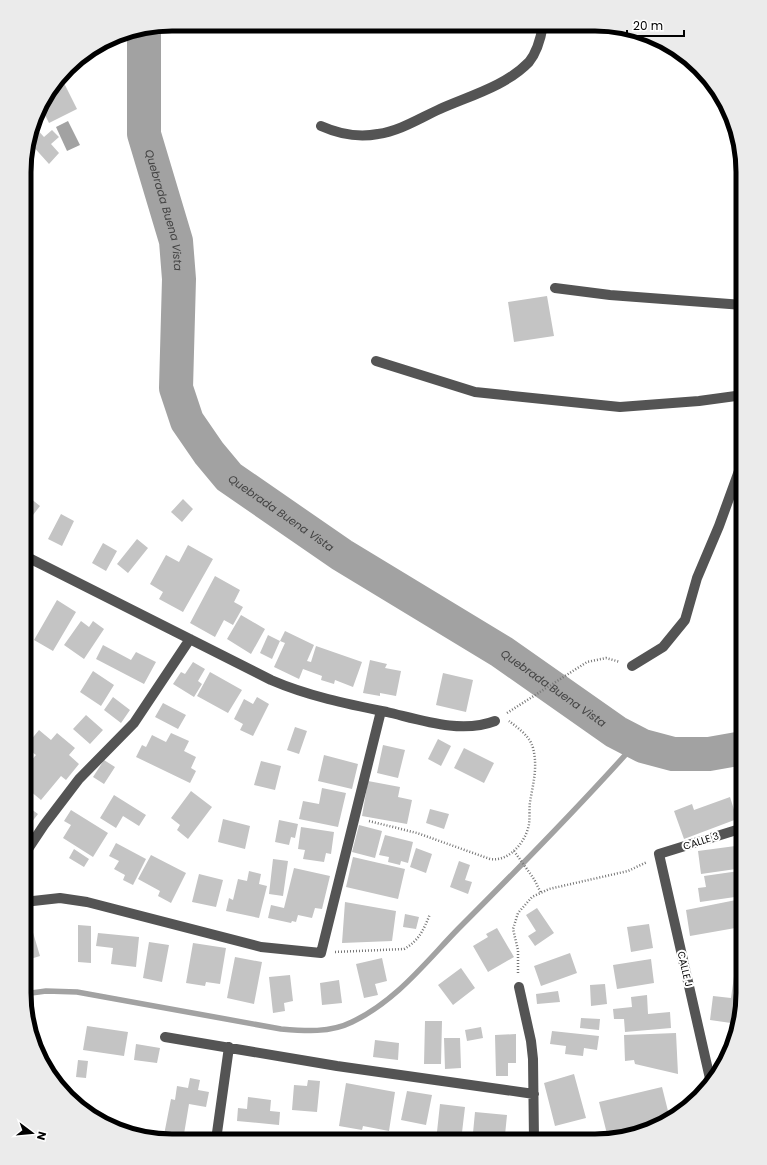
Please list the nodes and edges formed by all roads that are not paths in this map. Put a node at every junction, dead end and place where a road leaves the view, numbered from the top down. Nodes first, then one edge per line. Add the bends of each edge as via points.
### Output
1 (542, 31) edge
2 (321, 126) dead end
3 (555, 288) dead end
4 (736, 304) edge
5 (376, 361) dead end
6 (736, 396) edge
7 (736, 478) edge
8 (31, 559) edge
9 (190, 640) junction
10 (632, 666) road end
11 (381, 711) junction
12 (499, 719) road end
13 (736, 830) edge
14 (31, 844) edge
15 (659, 854) joint
16 (31, 901) edge
17 (519, 987) road end
18 (165, 1037) dead end
19 (230, 1047) junction
20 (709, 1075) edge
21 (534, 1094) junction
22 (217, 1134) edge
23 (534, 1134) edge

1 - 2 street via 529,61 510,76 489,88 387,133 352,135 331,131
3 - 4 street
5 - 6 street via 476,392 620,407
7 - 10 street via 697,578 685,620 663,647
8 - 9 street
9 - 11 street via 298,692
9 - 14 street via 134,723 79,779
11 - 12 street via 450,726 483,726
11 - 16 street via 321,953 261,947 87,902 60,898
13 - 15 street, CALLE 3
15 - 20 street, CALLE J
17 - 21 street via 531,1040
18 - 19 street
19 - 21 street via 345,1067
19 - 22 street
21 - 23 street

